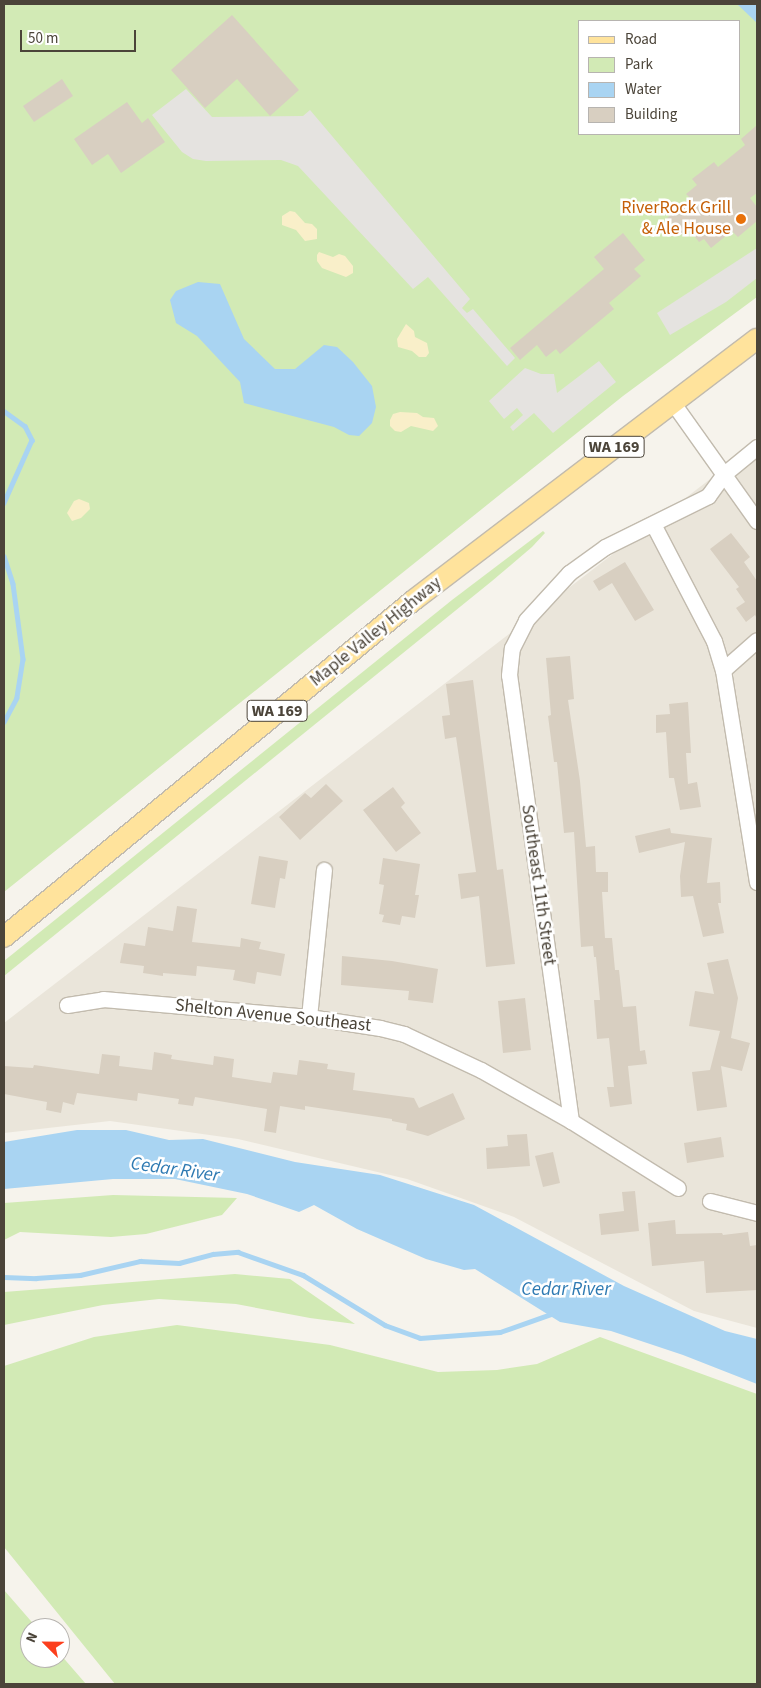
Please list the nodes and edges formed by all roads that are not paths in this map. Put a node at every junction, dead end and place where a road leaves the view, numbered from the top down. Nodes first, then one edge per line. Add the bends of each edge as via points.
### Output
1 (757, 339) edge
2 (673, 403) junction
3 (757, 447) edge
4 (724, 474) junction
5 (757, 521) edge
6 (653, 524) junction
7 (757, 640) edge
8 (723, 670) junction
9 (324, 870) dead end
10 (757, 882) edge
11 (4, 937) edge
12 (67, 1005) dead end
13 (309, 1017) junction
14 (571, 1121) junction
15 (678, 1188) dead end
16 (710, 1201) dead end
17 (757, 1213) edge

1 - 2 main road, Maple Valley Highway / WA 169
2 - 4 street
2 - 11 main road, Maple Valley Highway / WA 169 via 414,600
3 - 4 street
4 - 5 street
4 - 6 street via 708,496
6 - 8 street via 714,641
6 - 14 street, Southeast 11th Street via 605,547 569,573 526,620 512,648 509,675
7 - 8 street
8 - 10 street
9 - 13 street
12 - 13 street, Shelton Avenue Southeast via 104,999
13 - 14 street, Shelton Avenue Southeast via 404,1034 481,1070
14 - 15 street, Shelton Avenue Southeast
16 - 17 street

